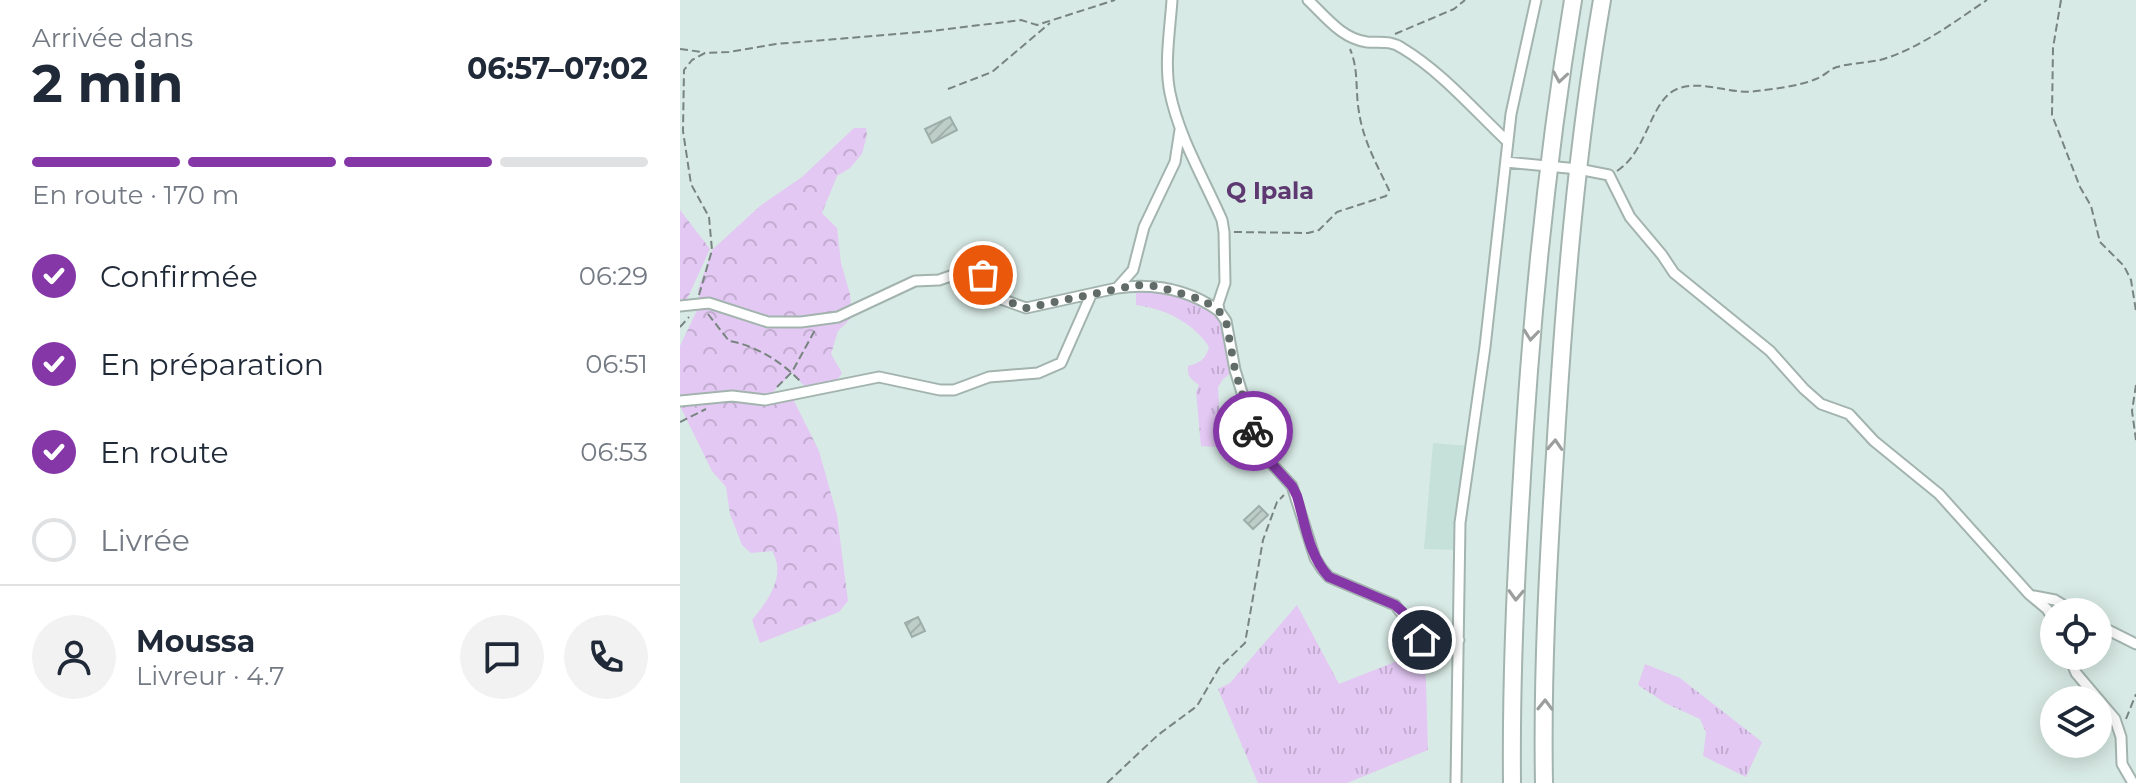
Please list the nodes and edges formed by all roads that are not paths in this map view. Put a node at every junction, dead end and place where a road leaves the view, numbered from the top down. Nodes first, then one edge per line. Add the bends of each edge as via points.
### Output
1 (1172, 0) edge
2 (1308, 0) edge
3 (1536, 0) edge
4 (1573, 0) edge
5 (1602, 0) edge
6 (1180, 127) junction
7 (1508, 142) junction
8 (1506, 162) junction
9 (1548, 167) junction
10 (1578, 169) junction
11 (1117, 288) junction
12 (1091, 295) junction
13 (680, 306) edge
14 (1219, 311) junction
15 (680, 401) edge
16 (2029, 594) junction
17 (2046, 598) edge
18 (2040, 603) edge
19 (2112, 632) edge
20 (1459, 640) junction
21 (2136, 644) edge
22 (2075, 670) edge
23 (1456, 783) edge
24 (1512, 783) edge
25 (1544, 783) edge
26 (2133, 783) edge

1 - 6 street via 1168,73
2 - 7 street via 1342,33 1401,47
3 - 7 street
4 -> 9 highway
5 - 10 highway
6 - 11 street via 1175,162 1144,227 1133,270
6 - 14 street via 1222,220 1225,283
7 - 8 street
8 - 9 street
8 - 20 street via 1460,523
9 - 10 street
9 -> 24 highway via 1528,359
10 - 16 street via 1609,175 1630,217 1674,273 1770,351 1821,404 1849,414 1939,494
25 -> 10 highway via 1548,563
11 - 12 street
11 - 14 street via 1156,286 1203,300
12 - 13 street via 1026,308 998,298 983,275 965,271 915,281 823,319 768,322 709,303
12 - 15 street via 1061,363 1038,373 989,377 954,390 879,377 765,400 732,396
14 - 20 street via 1260,451 1292,486 1315,558 1329,577 1395,605 1428,645
16 - 17 street
16 - 18 street
19 - 21 street
20 - 23 street
22 - 26 street via 2115,719 2122,764

